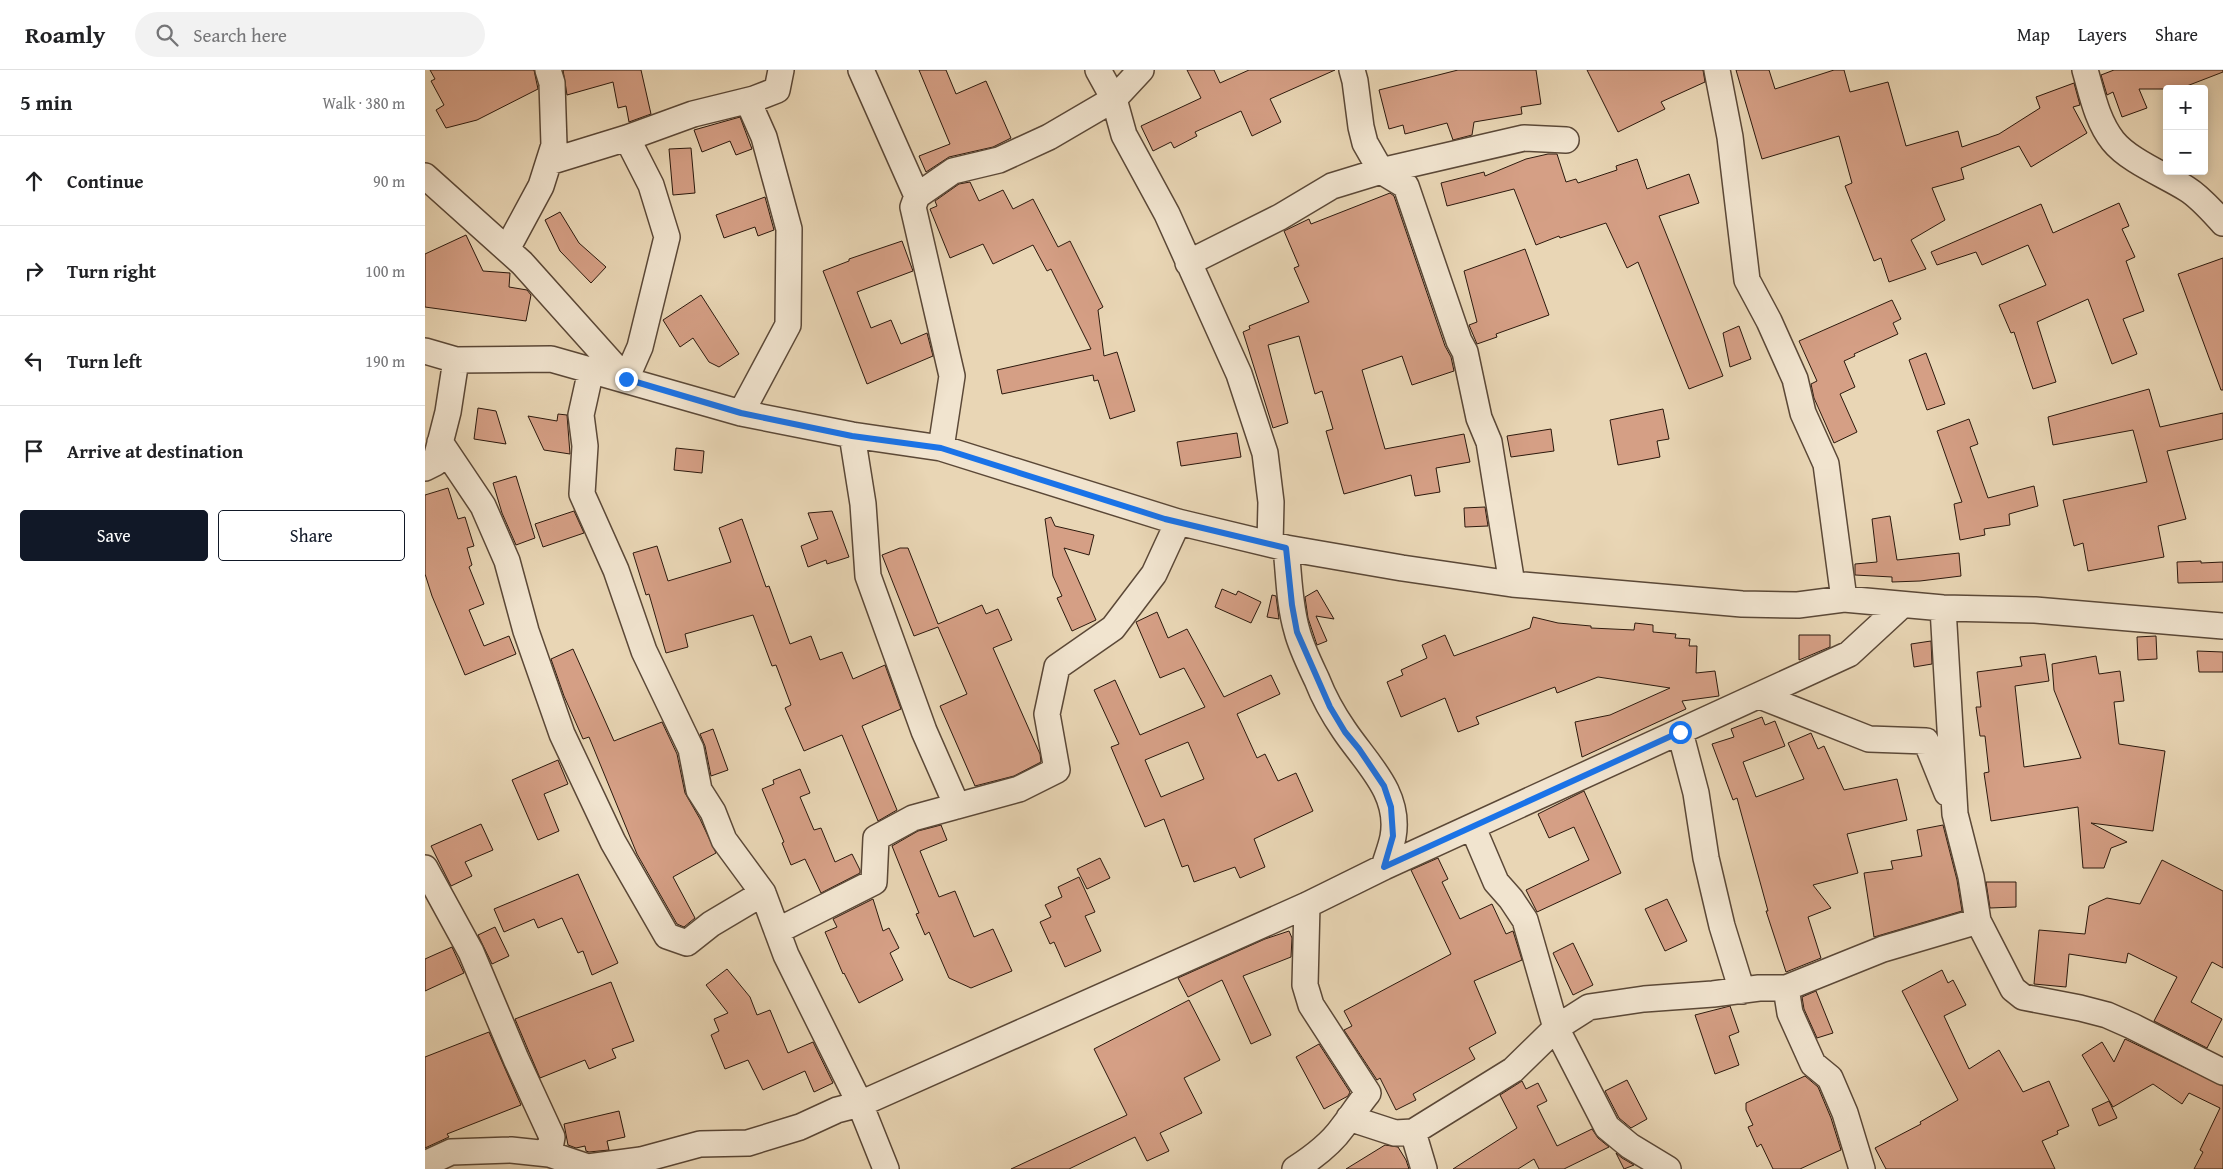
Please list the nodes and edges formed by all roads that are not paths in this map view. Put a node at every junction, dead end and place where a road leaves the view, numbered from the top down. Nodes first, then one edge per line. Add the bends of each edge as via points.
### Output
1 (548, 70) edge
2 (781, 70) edge
3 (861, 70) edge
4 (1098, 70) edge
5 (1141, 70) edge
6 (1352, 70) edge
7 (1717, 70) edge
8 (2085, 70) edge
9 (754, 99) junction
10 (1114, 99) junction
11 (627, 138) junction
12 (1566, 140) dead end
13 (549, 162) junction
14 (1381, 171) junction
15 (425, 176) edge
16 (917, 196) junction
17 (2223, 223) edge
18 (507, 249) junction
19 (1188, 263) junction
20 (425, 351) edge
21 (456, 360) junction
22 (591, 370) junction
23 (626, 379) junction
24 (741, 413) junction
25 (852, 436) junction
26 (440, 442) junction
27 (941, 448) junction
28 (425, 468) edge
29 (1178, 522) junction
30 (1278, 546) junction
31 (1513, 584) junction
32 (1844, 599) junction
33 (1901, 606) junction
34 (1943, 608) junction
35 (2223, 626) edge
36 (1760, 696) junction
37 (1680, 732) junction
38 (957, 806) junction
39 (1955, 814) junction
40 (1473, 828) junction
41 (1384, 867) junction
42 (425, 868) edge
43 (763, 893) junction
44 (1307, 905) junction
45 (1978, 921) junction
46 (777, 931) junction
47 (1786, 988) junction
48 (1741, 991) junction
49 (1556, 1028) junction
50 (2223, 1072) edge
51 (860, 1104) junction
52 (1349, 1118) junction
53 (1413, 1132) junction
54 (549, 1154) junction
55 (425, 1164) edge
56 (588, 1168) edge
57 (886, 1169) edge
58 (1295, 1169) edge
59 (1424, 1169) edge
60 (1668, 1169) edge
61 (1862, 1169) edge

1 - 13 street via 552,83 554,145
2 - 9 street via 777,90
3 - 16 street
4 - 10 street
5 - 10 street
6 - 14 street via 1365,143
7 - 32 street via 1730,136 1747,280 1795,379 1803,413 1826,464
8 - 17 street via 2097,112 2114,142 2149,169 2188,190
9 - 11 street via 693,114
9 - 24 street via 752,110 765,136 789,229 788,325
10 - 16 street via 1049,137 999,160 953,170
10 - 19 street via 1124,136 1167,214
11 - 13 street
11 - 23 street via 651,185 667,237 640,346
12 - 14 street via 1524,138
13 - 18 street via 541,186
14 - 19 street via 1332,186 1280,217
14 - 31 street via 1405,186 1465,352 1479,418 1489,442
15 - 18 street
16 - 27 street via 913,207 952,376
18 - 23 street
19 - 30 street via 1239,374 1265,454
20 - 21 street
21 - 22 street via 551,359
21 - 26 street
22 - 23 street
22 - 43 street via 581,415 585,446 582,494 617,570 643,652 691,749 699,790 713,812 724,840
23 - 24 street
24 - 25 street
25 - 27 street
25 - 38 street via 863,504 868,576 924,731
26 - 28 street via 435,462
26 - 43 street via 483,506 507,561 526,632 563,734 613,842 667,936 687,943 711,924
27 - 29 street
29 - 30 street
29 - 38 street via 1154,574 1113,628 1057,667 1047,714 1057,770 1019,789
30 - 31 street
30 - 41 street via 1297,632 1313,671 1345,732 1384,786 1391,807 1393,836
31 - 32 street via 1742,604 1798,605
32 - 33 street
33 - 34 street
33 - 36 street via 1849,654
34 - 35 street via 2035,610
34 - 39 street
36 - 37 street
36 - 39 street via 1869,739 1927,741
37 - 40 street
37 - 48 street via 1696,793 1706,858 1722,926
38 - 46 street via 913,818 876,838 874,882
39 - 45 street
40 - 41 street
40 - 49 street via 1496,882 1525,920
41 - 44 street
42 - 54 street via 471,952 553,1136
43 - 46 street
44 - 51 street
44 - 52 street via 1305,985 1311,1004 1368,1093
45 - 47 street via 1883,949
45 - 50 street via 2013,989 2023,997 2107,1015
46 - 51 street
47 - 48 street
47 - 61 street via 1790,1013 1813,1064 1830,1078 1845,1113
48 - 49 street via 1589,1007
49 - 53 street via 1513,1070
49 - 60 street via 1607,1128
51 - 56 street via 748,1143 700,1144 641,1160
51 - 57 street
52 - 53 street via 1395,1133
52 - 58 street via 1328,1143
53 - 59 street
54 - 55 street via 511,1150 451,1152
54 - 56 street

